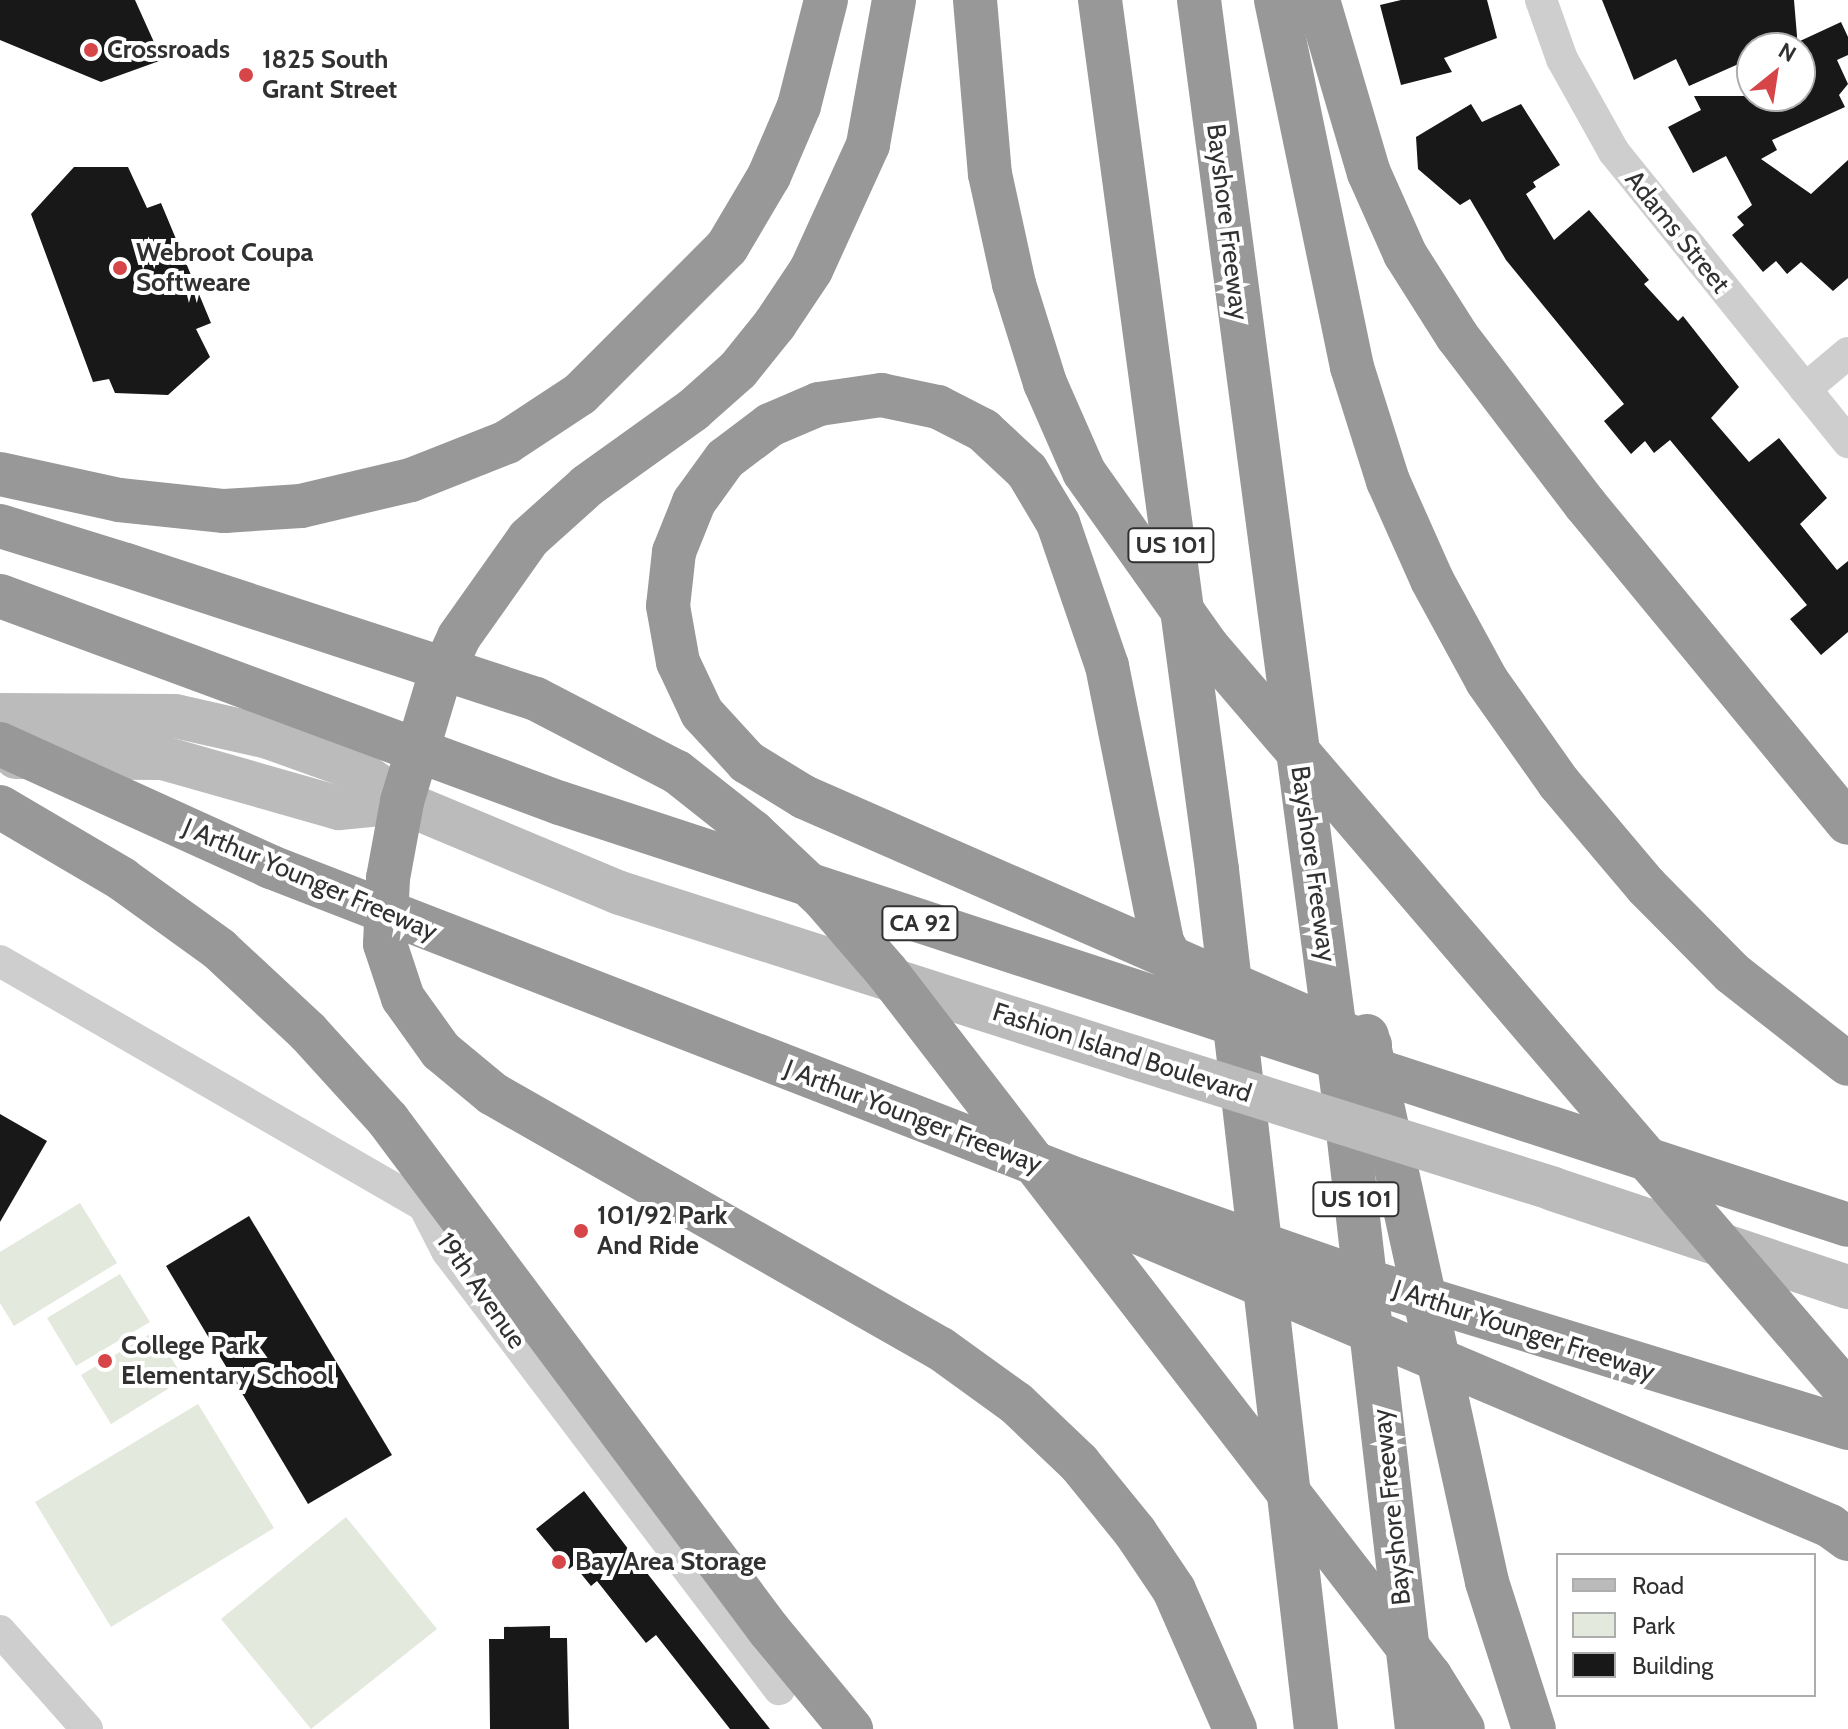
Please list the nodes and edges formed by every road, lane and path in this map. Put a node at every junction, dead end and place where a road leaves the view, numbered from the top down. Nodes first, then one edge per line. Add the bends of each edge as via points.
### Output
1 (826, 0) edge
2 (894, 0) edge
3 (975, 0) edge
4 (1100, 0) edge
5 (1199, 0) edge
6 (1276, 0) edge
7 (1318, 0) edge
8 (1541, 0) edge
9 (1848, 353) edge
10 (1805, 389) junction
11 (1848, 442) edge
12 (0, 474) edge
13 (0, 526) edge
14 (0, 596) edge
15 (1287, 670) junction
16 (0, 715) edge
17 (0, 744) edge
18 (0, 759) edge
19 (402, 802) junction
20 (0, 807) edge
21 (1848, 823) edge
22 (0, 961) edge
23 (1848, 1064) edge
24 (777, 1065) junction
25 (1240, 1090) junction
26 (1848, 1224) edge
27 (1848, 1287) edge
28 (1848, 1393) edge
29 (1848, 1428) edge
30 (1848, 1539) edge
31 (0, 1631) edge
32 (779, 1689) dead end
33 (87, 1729) edge
34 (851, 1729) edge
35 (1235, 1729) edge
36 (1316, 1729) edge
37 (1417, 1729) edge
38 (1463, 1729) edge
39 (1534, 1729) edge

1 - 12 highway via 799,106 769,176 727,247 656,325 580,394 507,442 411,480 301,506 194,508 119,500
2 - 19 highway via 868,145 811,270 738,370 529,538 459,637 437,685
3 - 28 highway, bridge via 990,174 1014,284 1045,383 1084,472 1208,647
4 - 25 highway, US 101 via 1217,870
5 - 15 highway, Bayshore Freeway / US 101
6 - 23 highway via 1352,367 1388,481 1432,580 1487,681 1559,783 1646,886 1732,973
7 - 21 highway via 1369,173 1405,254 1442,312 1585,504
8 - 10 street, Adams Street via 1562,59 1614,152
9 - 10 street
10 - 11 street, Adams Street
13 - 38 highway, bridge via 536,699 677,772 753,832 824,899 887,972 1430,1676
14 - 26 highway, CA 92, bridge via 305,714 576,808
15 - 37 highway, Bayshore Freeway / US 101
15 - 39 highway via 1487,1582
16 - 19 main road, Fashion Island Boulevard via 175,716 268,737 352,767
17 - 24 highway, J Arthur Younger Freeway, bridge via 271,867
18 - 19 main road, Fashion Island Boulevard via 64,753 163,758 339,808
19 - 27 main road, Fashion Island Boulevard, bridge via 647,903
19 - 35 highway via 388,878 385,944 403,998 441,1051 493,1094 941,1349 1016,1403 1079,1463 1174,1590
20 - 34 highway via 122,879 207,940 308,1032 388,1120 769,1630
22 - 32 street, 19th Avenue via 424,1206 447,1251
24 - 29 highway, J Arthur Younger Freeway, bridge via 1367,1281
24 - 30 highway, bridge via 1106,1220 1830,1526
25 - 26 highway, bridge via 1162,942 1107,666 1058,523 1027,471 983,430 938,407 881,395 819,404 770,425 725,459 694,502 674,552 668,606 678,662 702,713 747,762 804,797 1343,1034
25 - 36 highway, US 101
31 - 33 street

